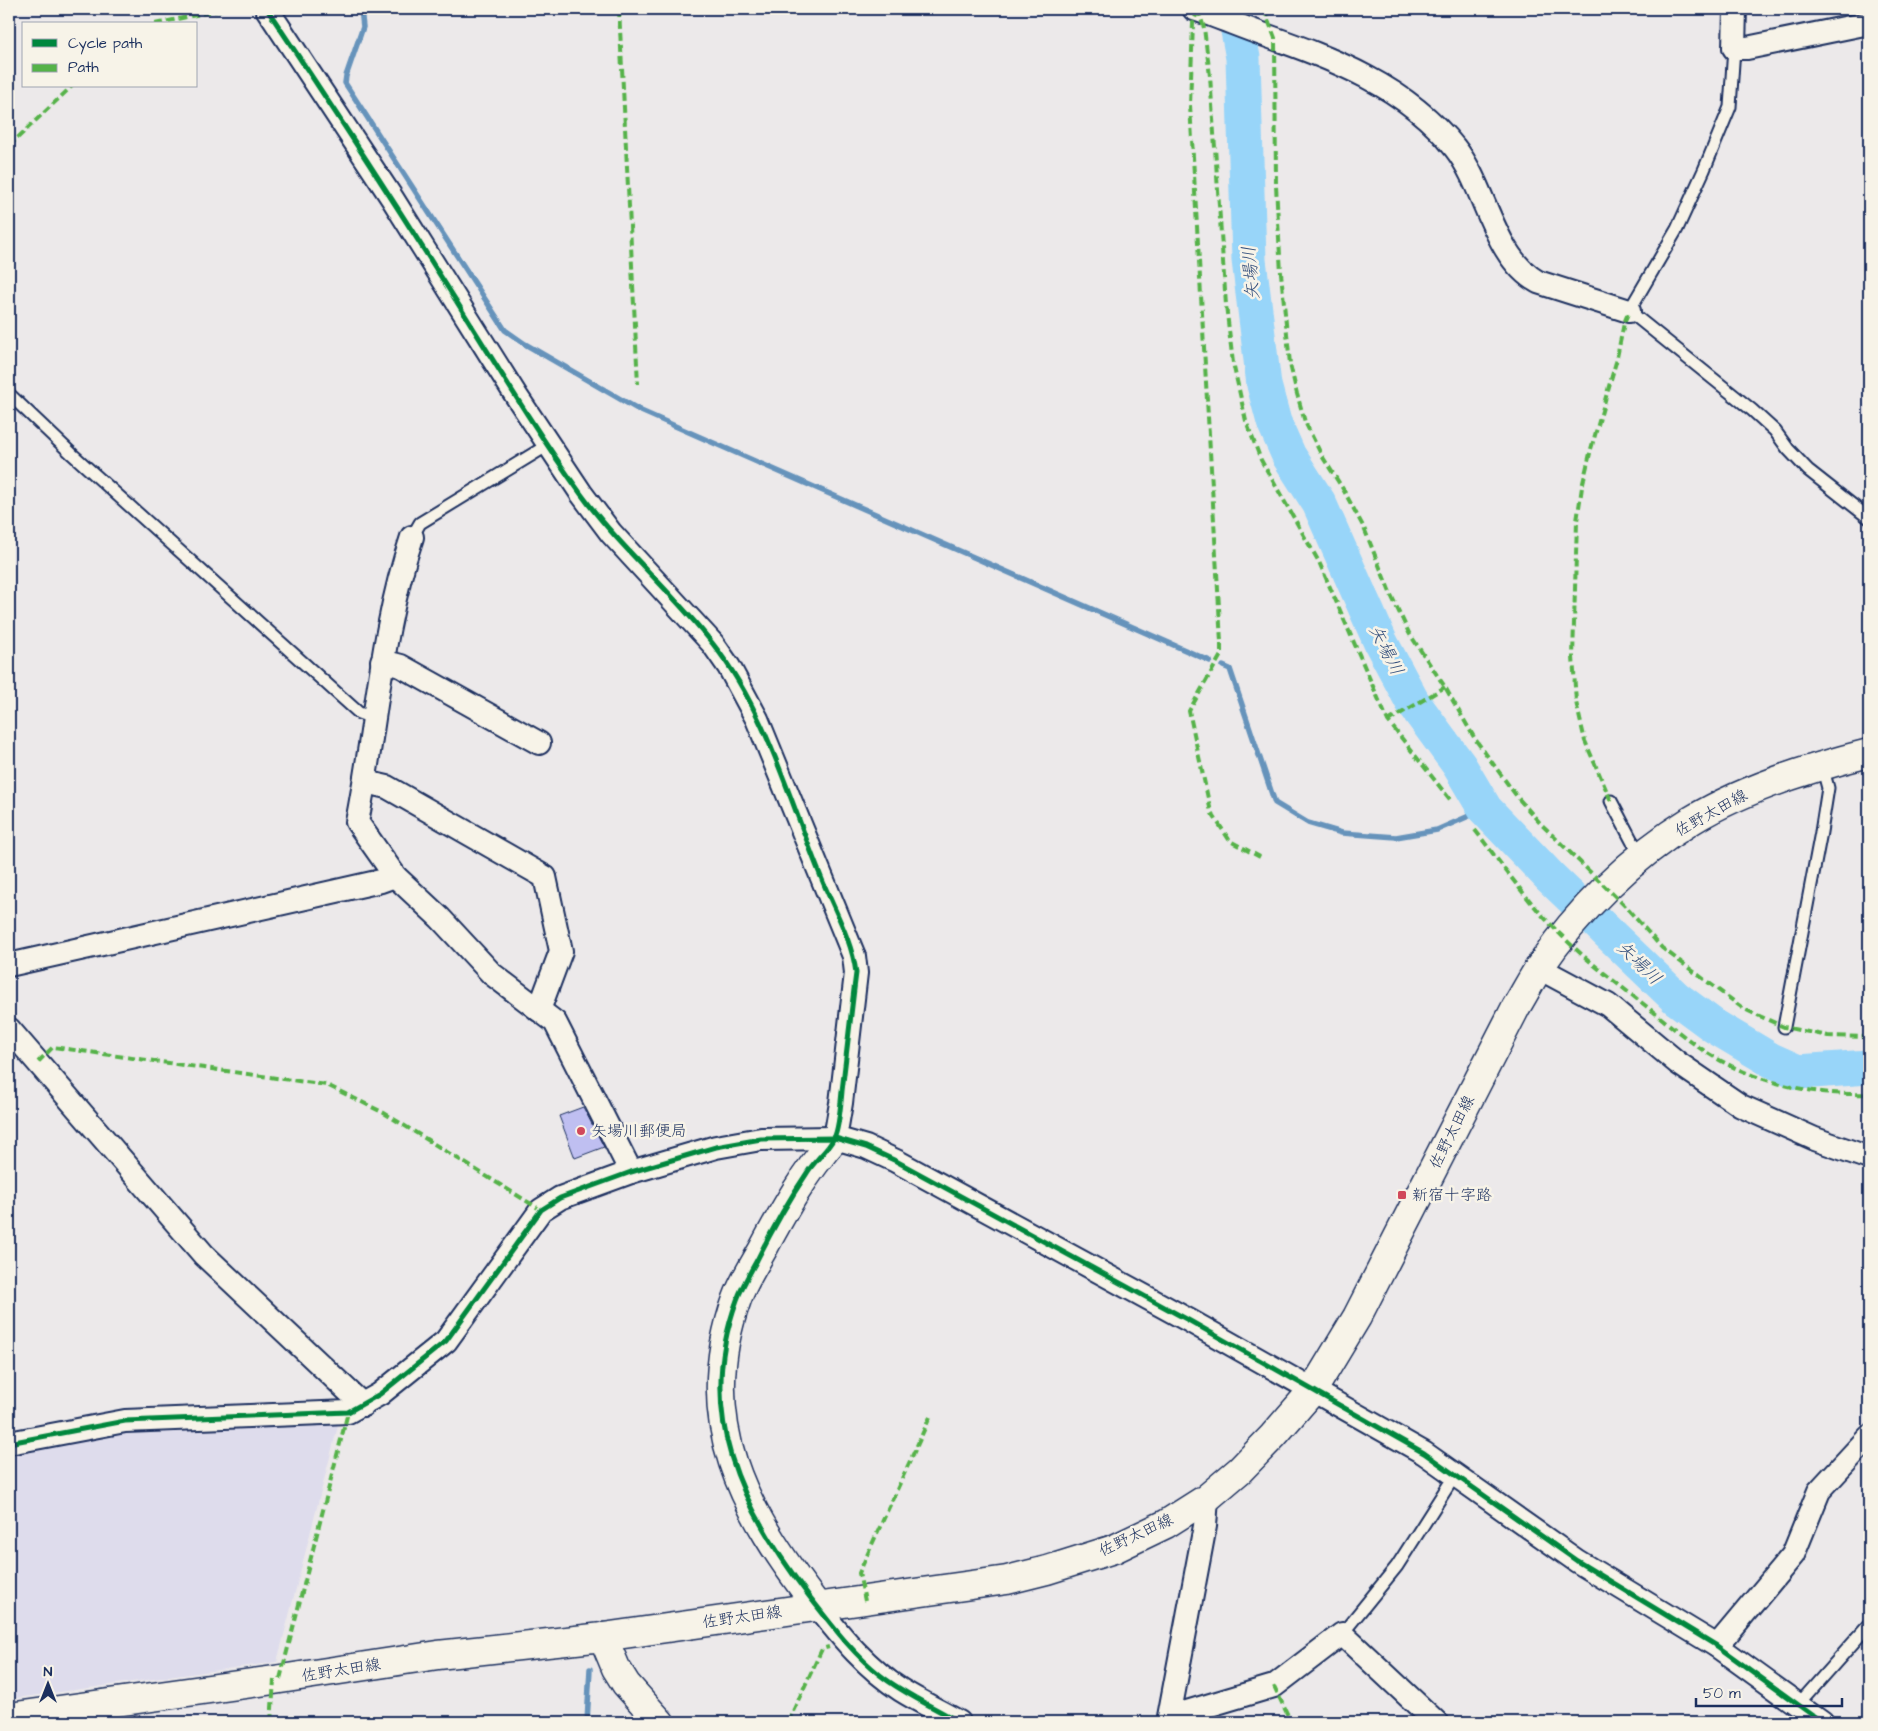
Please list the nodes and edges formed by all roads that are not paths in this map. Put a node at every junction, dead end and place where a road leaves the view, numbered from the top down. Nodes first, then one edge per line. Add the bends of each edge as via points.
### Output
1 (267, 9) edge
2 (1735, 9) edge
3 (1201, 12) edge
4 (1869, 23) edge
5 (1734, 48) junction
6 (1630, 311) junction
7 (9, 394) edge
8 (548, 445) junction
9 (1869, 518) edge
10 (412, 537) joint
11 (382, 660) junction
12 (374, 718) junction
13 (539, 743) dead end
14 (1869, 753) edge
15 (1822, 766) junction
16 (365, 782) junction
17 (1611, 801) dead end
18 (1643, 855) junction
19 (395, 876) junction
20 (9, 965) edge
21 (1539, 968) junction
22 (539, 1010) junction
23 (1784, 1027) dead end
24 (9, 1029) edge
25 (835, 1138) junction
26 (1869, 1158) edge
27 (631, 1172) junction
28 (1313, 1390) junction
29 (363, 1405) junction
30 (9, 1442) edge
31 (1866, 1446) edge
32 (1455, 1475) junction
33 (1207, 1498) junction
34 (817, 1606) junction
35 (1869, 1627) edge
36 (1342, 1634) junction
37 (603, 1637) junction
38 (1717, 1646) junction
39 (1798, 1705) junction
40 (9, 1717) edge
41 (1169, 1720) edge
42 (660, 1722) edge
43 (958, 1722) edge
44 (1436, 1722) edge
45 (1822, 1722) edge

1 - 8 street via 392,198
2 - 5 street
3 - 6 street via 1340,63 1381,84 1417,109 1455,147 1469,168 1507,252 1528,277
4 - 5 street
5 - 6 lane via 1730,107 1677,229
6 - 9 lane via 1752,410 1808,470
7 - 12 lane via 359,713
8 - 10 lane via 420,523
8 - 25 street via 611,533 713,644 743,690 780,772 854,956 856,973
10 - 11 street
11 - 12 street
11 - 13 street via 401,666
12 - 16 street
14 - 15 main road, 佐野太田線
15 - 18 main road, 佐野太田線 via 1744,794 1692,820
15 - 23 lane via 1828,788
16 - 19 street via 357,822
16 - 22 street via 387,787 544,877 561,951
17 - 18 lane
18 - 21 main road, 佐野太田線 via 1602,892
19 - 20 street
19 - 22 street via 492,974
21 - 26 street via 1608,1005 1678,1063 1741,1106 1815,1139
21 - 28 main road, 佐野太田線 via 1357,1317
22 - 27 street via 555,1022
24 - 29 street via 204,1255
25 - 27 street via 761,1139 716,1147
25 - 28 street via 866,1147 896,1161
25 - 34 main road via 790,1197 737,1298 720,1370 722,1416 739,1483 792,1573
27 - 29 street via 560,1198 541,1210 446,1342
28 - 32 street via 1424,1453
28 - 33 main road, 佐野太田線 via 1247,1464
29 - 30 street via 348,1412 125,1422
31 - 38 street via 1819,1491 1793,1556
32 - 36 lane via 1396,1566
32 - 38 street via 1577,1561
33 - 34 main road, 佐野太田線 via 1166,1524 1114,1549 1047,1570 964,1586
33 - 41 street via 1205,1526
34 - 37 main road, 佐野太田線
34 - 43 street via 878,1674
35 - 39 lane
36 - 41 street via 1274,1686
36 - 44 street
37 - 40 main road, 佐野太田線 via 438,1655
37 - 42 main road via 626,1684
38 - 39 street
39 - 45 street

